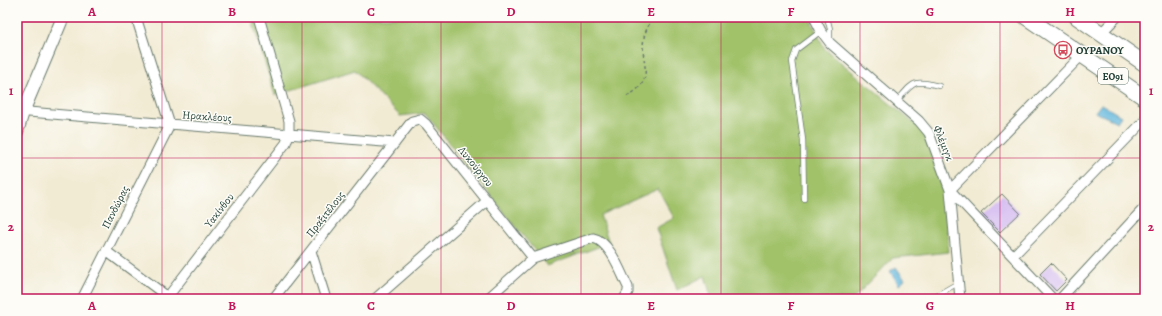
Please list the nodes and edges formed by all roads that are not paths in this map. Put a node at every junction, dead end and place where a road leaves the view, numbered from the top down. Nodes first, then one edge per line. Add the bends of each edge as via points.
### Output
1 (63, 17) edge
2 (136, 17) edge
3 (259, 17) edge
4 (814, 17) edge
5 (827, 17) edge
6 (1026, 17) edge
7 (1077, 17) edge
8 (1117, 17) edge
9 (821, 31) junction
10 (1101, 34) junction
11 (830, 43) junction
12 (1082, 55) junction
13 (1145, 64) edge
14 (939, 86) dead end
15 (1145, 98) edge
16 (896, 102) junction
17 (20, 112) edge
18 (1145, 120) edge
19 (170, 125) junction
20 (17, 132) edge
21 (289, 134) junction
22 (395, 143) junction
23 (950, 190) junction
24 (804, 199) dead end
25 (488, 200) junction
26 (1145, 207) edge
27 (311, 251) junction
28 (106, 252) junction
29 (1013, 256) junction
30 (533, 258) junction
31 (958, 283) junction
32 (167, 298) edge
33 (82, 299) edge
34 (273, 299) edge
35 (326, 299) edge
36 (375, 299) edge
37 (487, 299) edge
38 (624, 299) edge
39 (930, 299) edge
40 (960, 299) edge
41 (1053, 299) edge
42 (1060, 299) edge

1 - 17 street
2 - 19 street
3 - 21 street via 284,101
4 - 9 street, Φλέμιγκ
5 - 11 lane
6 - 12 highway, ΕΟ91
7 - 10 highway, ΕΟ91
8 - 10 street
9 - 11 street, Φλέμιγκ
9 - 24 lane via 796,50 792,61 803,140
10 - 13 highway, ΕΟ91
11 - 16 street, Φλέμιγκ
12 - 15 highway, ΕΟ91
12 - 23 street
14 - 16 lane via 922,81 916,82
16 - 23 street, Φλέμιγκ via 925,127
17 - 19 street, Ηρακλέους
17 - 20 street
18 - 29 street
19 - 21 street, Ηρακλέους
19 - 28 street, Πανδώρας
21 - 22 street, Ηρακλέους
21 - 32 street, Υακίνθου via 276,158
22 - 25 street, Λυκούργου via 412,121 420,119
22 - 27 street, Πραξιτέλους
23 - 29 street
23 - 31 street, Φλέμιγκ
25 - 30 street, Λυκούργου
25 - 36 street
26 - 42 street
27 - 34 street, Πραξιτέλους
27 - 35 street
28 - 32 street
28 - 33 street, Πανδώρας
29 - 41 street
30 - 37 street
30 - 38 street via 593,238 599,239 607,247 628,288
31 - 39 lane
31 - 40 street, Φλέμιγκ

